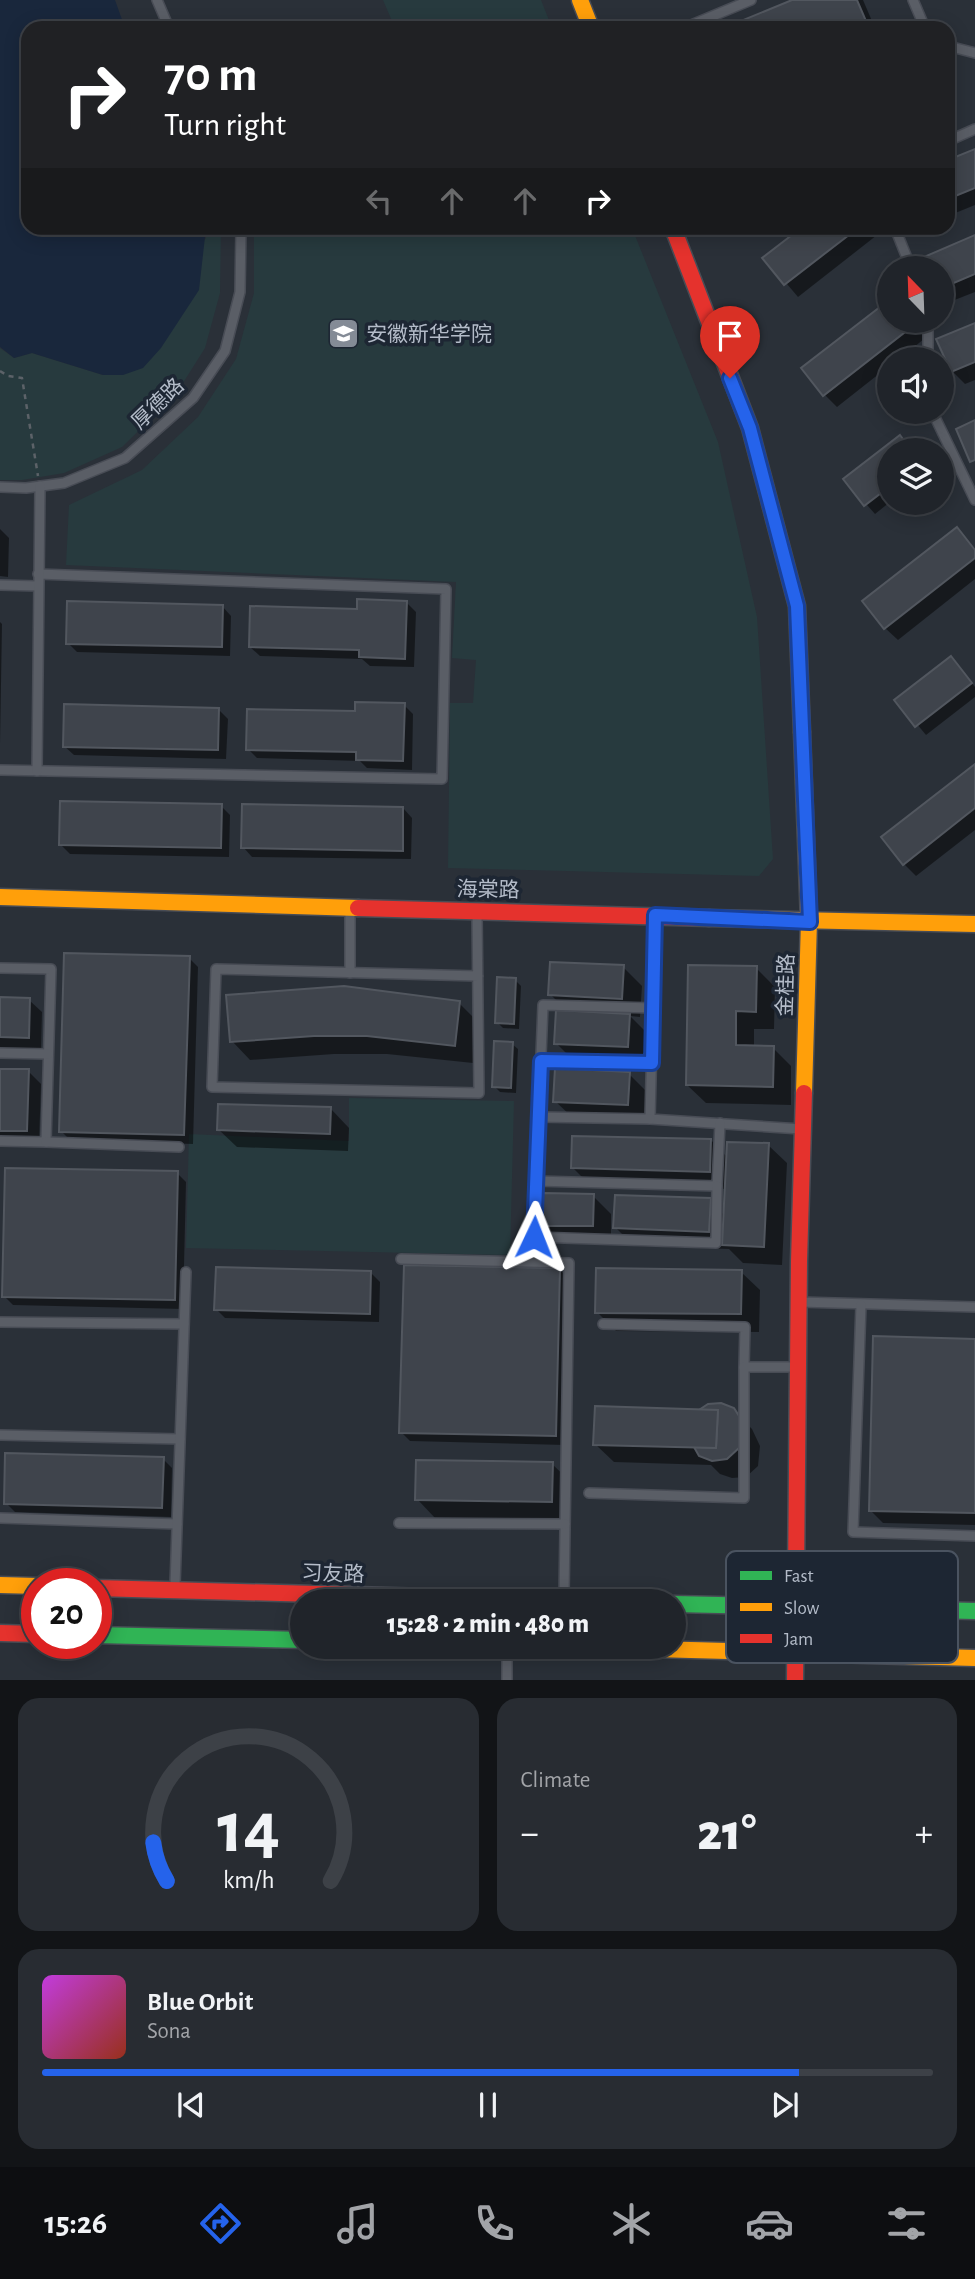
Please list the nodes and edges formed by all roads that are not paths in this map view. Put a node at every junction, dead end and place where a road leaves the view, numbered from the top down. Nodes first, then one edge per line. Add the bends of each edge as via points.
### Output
1 (157, 0) edge
2 (580, 0) edge
3 (751, 0) edge
4 (913, 0) edge
5 (166, 21) edge
6 (588, 21) edge
7 (701, 21) edge
8 (922, 21) edge
9 (955, 48) edge
10 (975, 53) edge
11 (975, 129) edge
12 (955, 138) edge
13 (240, 235) edge
14 (676, 235) edge
15 (898, 235) edge
16 (906, 256) edge
17 (938, 424) edge
18 (40, 486) junction
19 (0, 487) edge
20 (975, 500) edge
21 (38, 574) junction
22 (0, 585) edge
23 (38, 586) junction
24 (0, 770) edge
25 (37, 771) junction
26 (0, 897) edge
27 (350, 907) junction
28 (477, 911) junction
29 (655, 915) junction
30 (810, 922) junction
31 (975, 924) edge
32 (0, 968) edge
33 (351, 973) junction
34 (478, 976) junction
35 (653, 1008) junction
36 (0, 1053) edge
37 (48, 1054) junction
38 (541, 1061) junction
39 (652, 1063) junction
40 (538, 1117) junction
41 (650, 1119) junction
42 (720, 1124) junction
43 (803, 1129) junction
44 (0, 1141) edge
45 (46, 1142) junction
46 (179, 1147) dead end
47 (536, 1181) junction
48 (718, 1186) junction
49 (401, 1259) dead end
50 (186, 1272) dead end
51 (798, 1302) junction
52 (861, 1305) junction
53 (975, 1307) edge
54 (0, 1322) edge
55 (184, 1324) junction
56 (603, 1324) dead end
57 (744, 1367) junction
58 (798, 1367) junction
59 (0, 1435) edge
60 (180, 1439) junction
61 (589, 1493) dead end
62 (0, 1518) edge
63 (399, 1523) dead end
64 (177, 1524) junction
65 (565, 1524) junction
66 (975, 1536) edge
67 (796, 1551) edge
68 (0, 1585) edge
69 (21, 1586) edge
70 (112, 1588) edge
71 (567, 1589) edge
72 (175, 1590) junction
73 (290, 1593) edge
74 (686, 1604) edge
75 (726, 1605) edge
76 (0, 1633) edge
77 (21, 1634) edge
78 (112, 1635) edge
79 (290, 1640) edge
80 (686, 1650) edge
81 (726, 1652) edge
82 (507, 1659) edge
83 (507, 1680) edge

1 - 5 lane
2 - 6 street
3 - 7 lane
4 - 8 lane
9 - 10 lane
11 - 12 lane
13 - 18 lane, 厚德路 via 240,292 225,351 194,398 125,458 64,483
14 - 30 street, 金桂路 via 750,428 797,606
15 - 16 lane
17 - 20 lane
18 - 19 lane, 厚德路
18 - 21 lane
21 - 23 lane
21 - 25 lane via 446,589 442,779
22 - 23 lane
23 - 25 lane
24 - 25 lane
26 - 27 street, 海棠路
27 - 28 street, 海棠路
27 - 33 lane
28 - 29 street, 海棠路
28 - 34 lane
29 - 30 street, 海棠路
29 - 35 lane
30 - 31 street, 海棠路
30 - 43 street, 金桂路
32 - 37 lane via 51,969
33 - 34 lane
33 - 34 lane via 216,969 212,1087 479,1093
35 - 38 lane via 542,1005
35 - 39 lane
36 - 37 lane
37 - 45 lane
38 - 39 lane
38 - 40 lane
39 - 41 lane
40 - 41 lane
40 - 47 lane
41 - 42 lane
42 - 43 lane
42 - 48 lane
43 - 51 street, 金桂路
44 - 45 lane
45 - 46 lane
47 - 48 lane
47 - 48 lane via 534,1237 716,1243
49 - 65 lane via 569,1263
50 - 55 lane
51 - 52 lane
51 - 58 street, 金桂路
52 - 53 lane
52 - 66 lane via 853,1532
54 - 55 lane
55 - 60 lane
56 - 57 lane via 745,1327
57 - 58 lane
57 - 61 lane via 744,1498
58 - 67 street, 金桂路
59 - 60 lane
60 - 64 lane
62 - 64 lane
63 - 65 lane
64 - 72 lane
65 - 71 lane
68 - 69 street
70 - 72 street, 习友路
72 - 73 street, 习友路
74 - 75 street
76 - 77 street
78 - 79 street
80 - 81 street
82 - 83 lane

